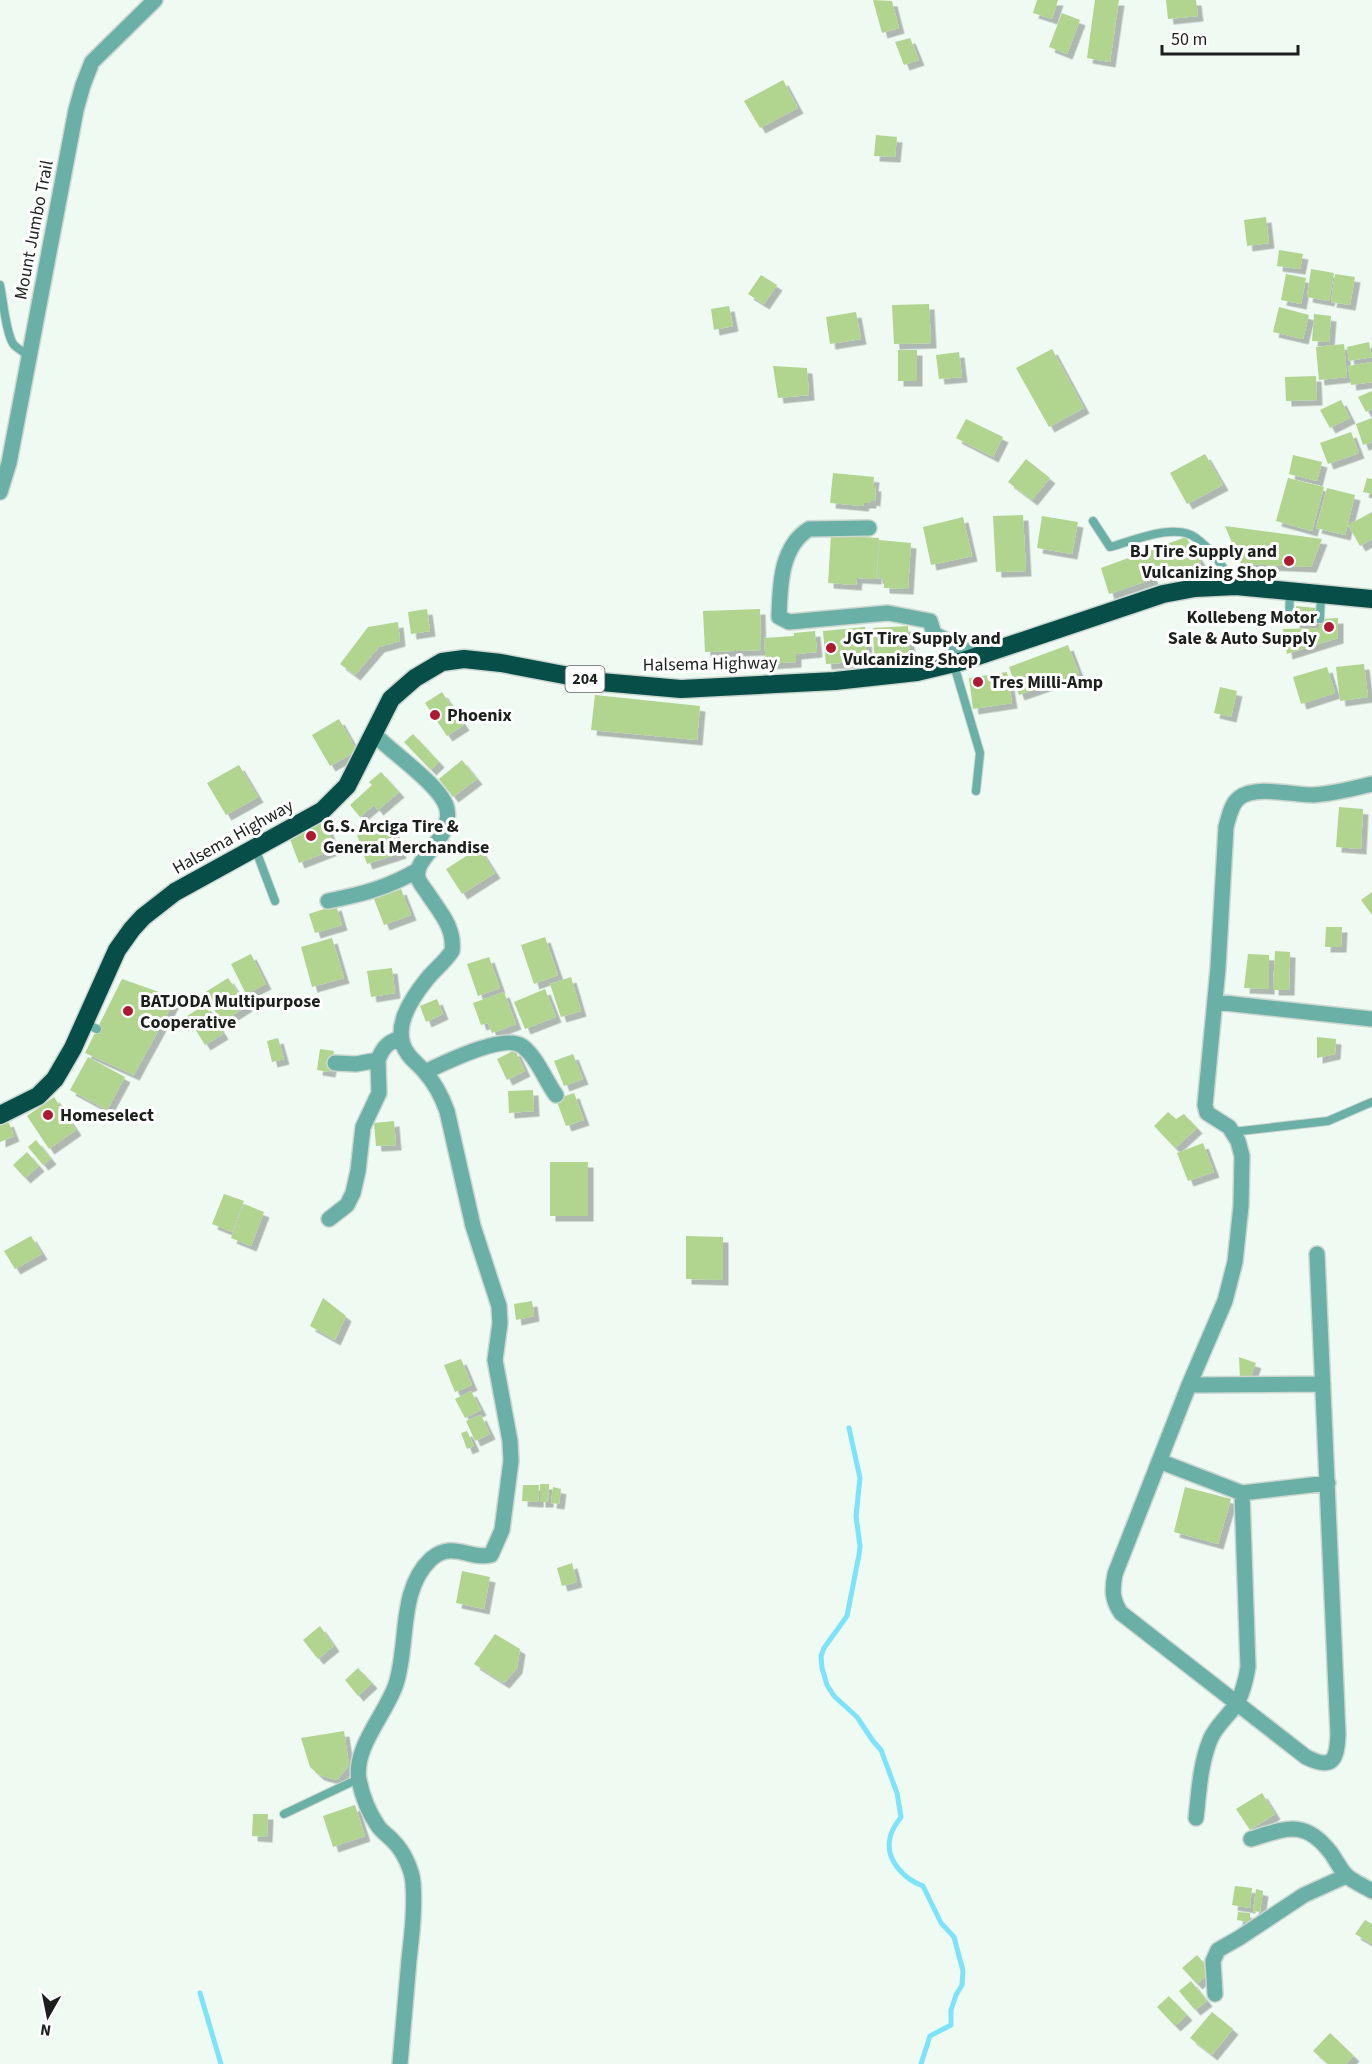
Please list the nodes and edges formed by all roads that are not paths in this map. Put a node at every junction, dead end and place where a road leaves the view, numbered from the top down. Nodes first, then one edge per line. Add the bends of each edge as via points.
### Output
1 (155, 0) edge
2 (0, 285) edge
3 (29, 356) junction
4 (0, 492) edge
5 (1093, 521) dead end
6 (869, 528) dead end
7 (1236, 586) junction
8 (1290, 591) junction
9 (1321, 594) junction
10 (1372, 599) edge
11 (1294, 616) dead end
12 (1315, 618) dead end
13 (978, 656) junction
14 (953, 663) junction
15 (374, 734) junction
16 (1371, 787) edge
17 (976, 791) dead end
18 (255, 848) junction
19 (418, 870) junction
20 (275, 901) dead end
21 (328, 901) dead end
22 (1215, 1002) junction
23 (1372, 1019) edge
24 (401, 1038) junction
25 (378, 1060) junction
26 (335, 1063) dead end
27 (425, 1072) junction
28 (556, 1095) dead end
29 (1372, 1102) edge
30 (0, 1115) edge
31 (1232, 1132) junction
32 (329, 1219) dead end
33 (1317, 1254) dead end
34 (1323, 1384) junction
35 (1189, 1385) junction
36 (1159, 1461) junction
37 (1328, 1483) junction
38 (1242, 1492) junction
39 (1237, 1703) junction
40 (358, 1779) junction
41 (284, 1814) dead end
42 (1196, 1818) dead end
43 (1251, 1839) dead end
44 (1346, 1876) junction
45 (1372, 1891) edge
46 (1215, 1994) dead end
47 (400, 2064) edge

1 - 3 street, Mount Jumbo Trail via 92,62 83,85
2 - 3 lane via 7,331 14,344
3 - 4 street, Mount Jumbo Trail
5 - 7 lane via 1110,547 1169,531 1190,534
6 - 13 street via 809,529 801,534 784,564 779,617 789,622 878,614 910,617 930,621 934,634
7 - 8 highway, Halsema Highway / 204
7 - 13 highway, Halsema Highway / 204 via 1164,594
8 - 9 highway, Halsema Highway / 204
8 - 11 lane via 1289,616
9 - 10 highway, Halsema Highway / 204
9 - 12 lane via 1320,619
13 - 14 highway, Halsema Highway / 204
14 - 15 highway, Halsema Highway / 204 via 917,672 835,681 681,689 601,682 464,659 442,662 401,689 391,699
14 - 17 lane via 981,753
15 - 18 highway, Halsema Highway / 204 via 337,798 306,821
15 - 19 street via 444,800 446,830
16 - 22 street via 1311,795 1250,793 1231,808 1226,827
18 - 20 lane
18 - 30 highway, Halsema Highway / 204 via 174,892 137,923 117,950 91,1026 63,1067 38,1096
19 - 21 street via 376,890
19 - 24 street via 418,879 445,919 453,943 448,958 410,1004
22 - 23 street
22 - 31 street via 1205,1105 1207,1113
24 - 25 street via 390,1041
24 - 27 street via 410,1057
25 - 26 street
25 - 32 street via 379,1093 363,1127 353,1193 347,1205
27 - 28 street via 506,1041 516,1043 532,1057
27 - 40 street via 447,1111 473,1226 499,1306 495,1360 511,1461 502,1530 491,1555 446,1551 433,1557 417,1579 410,1599 397,1681 362,1751
29 - 31 lane via 1328,1121
31 - 35 street via 1242,1156 1235,1262 1225,1301
33 - 34 street
34 - 35 street
34 - 37 street
35 - 36 street
36 - 38 street
36 - 39 street via 1115,1574 1115,1603 1121,1613
37 - 38 street
37 - 39 street via 1336,1756 1327,1764 1306,1757
38 - 39 street via 1248,1667
39 - 42 street via 1210,1740
40 - 41 lane
40 - 47 street via 368,1808 396,1844 413,1880 413,1923
43 - 44 street via 1291,1828 1304,1830 1316,1836
44 - 45 street
44 - 46 street via 1304,1895 1218,1950 1213,1961

